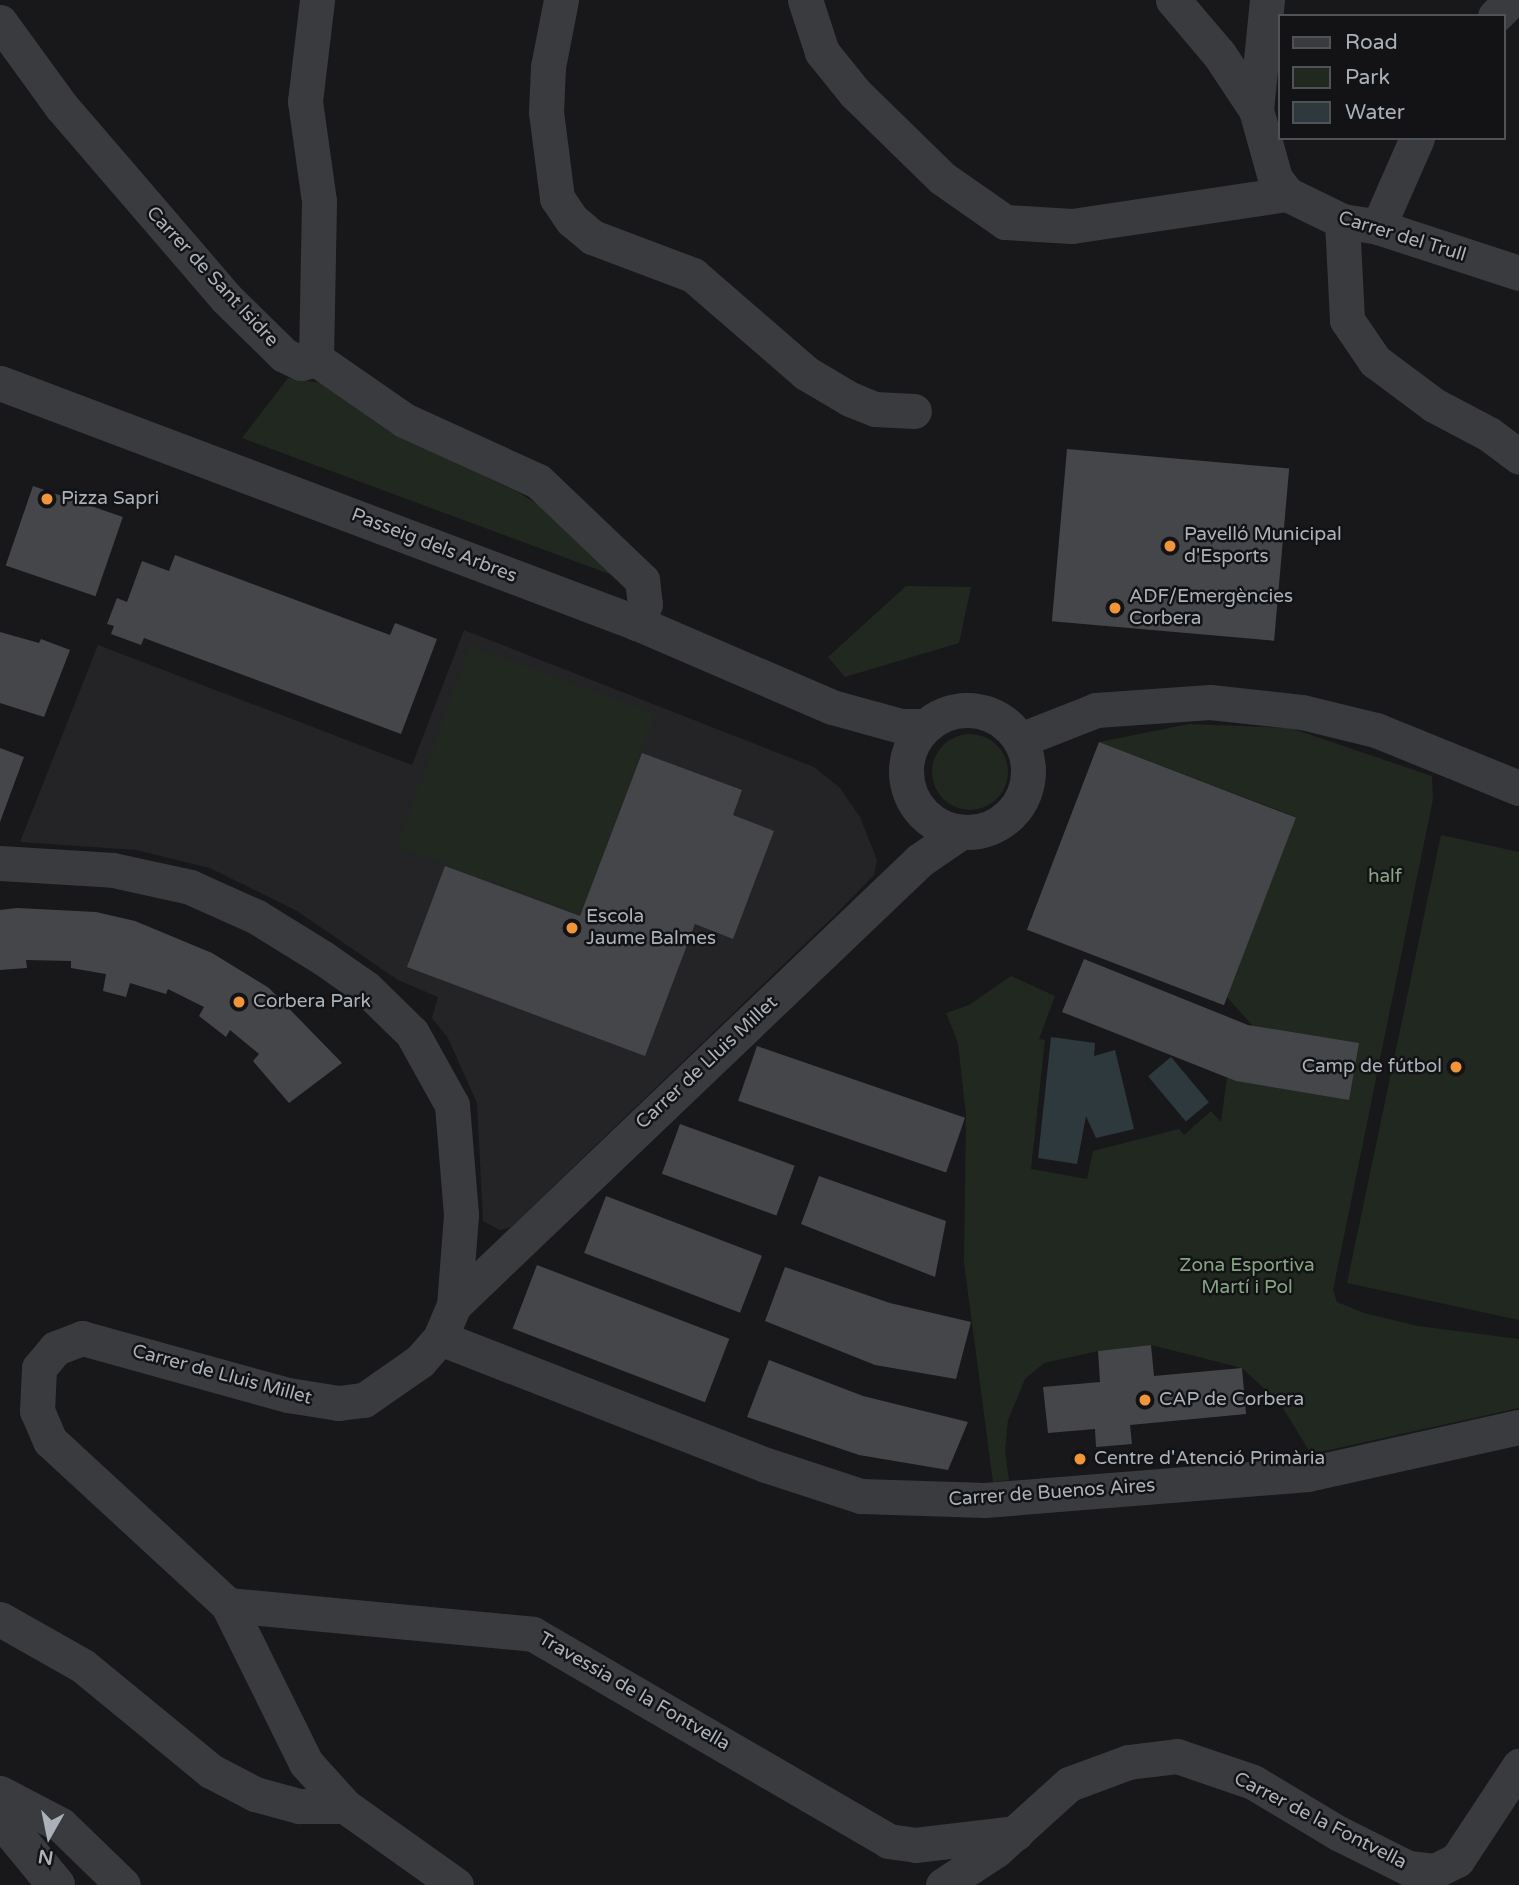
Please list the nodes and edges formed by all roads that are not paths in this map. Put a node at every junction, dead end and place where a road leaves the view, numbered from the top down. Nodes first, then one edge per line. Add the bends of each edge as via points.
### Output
1 (317, 0) edge
2 (561, 0) edge
3 (805, 0) edge
4 (1173, 0) edge
5 (1267, 0) edge
6 (1511, 0) edge
7 (1497, 14) edge
8 (0, 22) edge
9 (1256, 110) junction
10 (1416, 140) edge
11 (1287, 194) junction
12 (1342, 221) junction
13 (1378, 227) junction
14 (1519, 273) edge
15 (316, 359) junction
16 (0, 383) edge
17 (915, 411) dead end
18 (1519, 457) edge
19 (637, 623) junction
20 (865, 718) junction
21 (924, 726) junction
22 (1020, 740) junction
23 (906, 765) junction
24 (1519, 788) edge
25 (961, 831) junction
26 (0, 863) edge
27 (461, 1233) junction
28 (509, 1256) junction
29 (454, 1305) junction
30 (440, 1338) junction
31 (1519, 1427) edge
32 (228, 1605) junction
33 (0, 1619) edge
34 (1519, 1766) edge
35 (0, 1793) edge
36 (345, 1806) junction
37 (0, 1817) edge
38 (1016, 1833) junction
39 (75, 1843) junction
40 (30, 1854) junction
41 (56, 1885) edge
42 (122, 1885) edge
43 (456, 1885) edge
44 (943, 1885) edge

1 - 15 street via 305,101 319,201
2 - 17 street via 548,66 546,112 557,198 572,220 592,237 692,275 806,373 850,399 875,409
3 - 11 street via 822,52 855,93 942,178 1005,222 1072,226
4 - 9 street via 1219,54
5 - 9 street
6 - 7 street
8 - 15 street, Carrer de Sant Isidre via 61,106 226,298 292,360
9 - 11 street via 1275,178
10 - 13 street
11 - 12 street, Carrer del Trull
12 - 13 street, Carrer del Trull
12 - 18 street via 1347,320 1376,361 1434,405 1489,434
13 - 14 street, Carrer del Trull
15 - 19 street, Carrer de Sant Isidre via 404,420 538,481 642,580 645,604
16 - 19 street, Passeig dels Arbres
19 - 20 street, Passeig dels Arbres
20 - 21 street, Passeig dels Arbres
20 - 23 street, Passeig dels Arbres
21 - 22 street via 947,712 974,710 1001,720
21 - 23 street
22 - 24 street via 1096,710 1210,702 1302,712 1376,730
22 - 25 street via 1028,769 1022,798 997,824
23 - 25 street via 909,792 924,815
25 - 28 street, Carrer de Lluis Millet via 920,860
26 - 27 street via 113,870 190,887 257,917 366,988 412,1033 452,1105 460,1168
27 - 28 street
27 - 29 street
28 - 29 street, Carrer de Lluis Millet
29 - 30 street, Carrer de Lluis Millet
30 - 31 street, Carrer de Buenos Aires via 766,1465 861,1496 985,1500 1308,1474
30 - 32 street, Carrer de Lluis Millet via 419,1361 364,1400 338,1403 288,1395 82,1338 56,1348 39,1368 41,1427 62,1455
32 - 36 street, Carrer de Lluis Millet via 306,1763
32 - 38 street, Travessia de la Fontvella via 533,1634 888,1841 915,1845
33 - 36 street via 83,1666 211,1770 256,1794 299,1806
34 - 38 street, Carrer de la Fontvella via 1457,1860 1435,1871 1408,1868 1338,1833 1254,1782 1177,1756 1128,1762 1069,1784
35 - 39 street via 61,1825
36 - 43 street, Carrer de Lluis Millet
37 - 40 street
38 - 44 street, Carrer de la Fontvella
39 - 40 street via 48,1845
39 - 42 street
40 - 41 street

